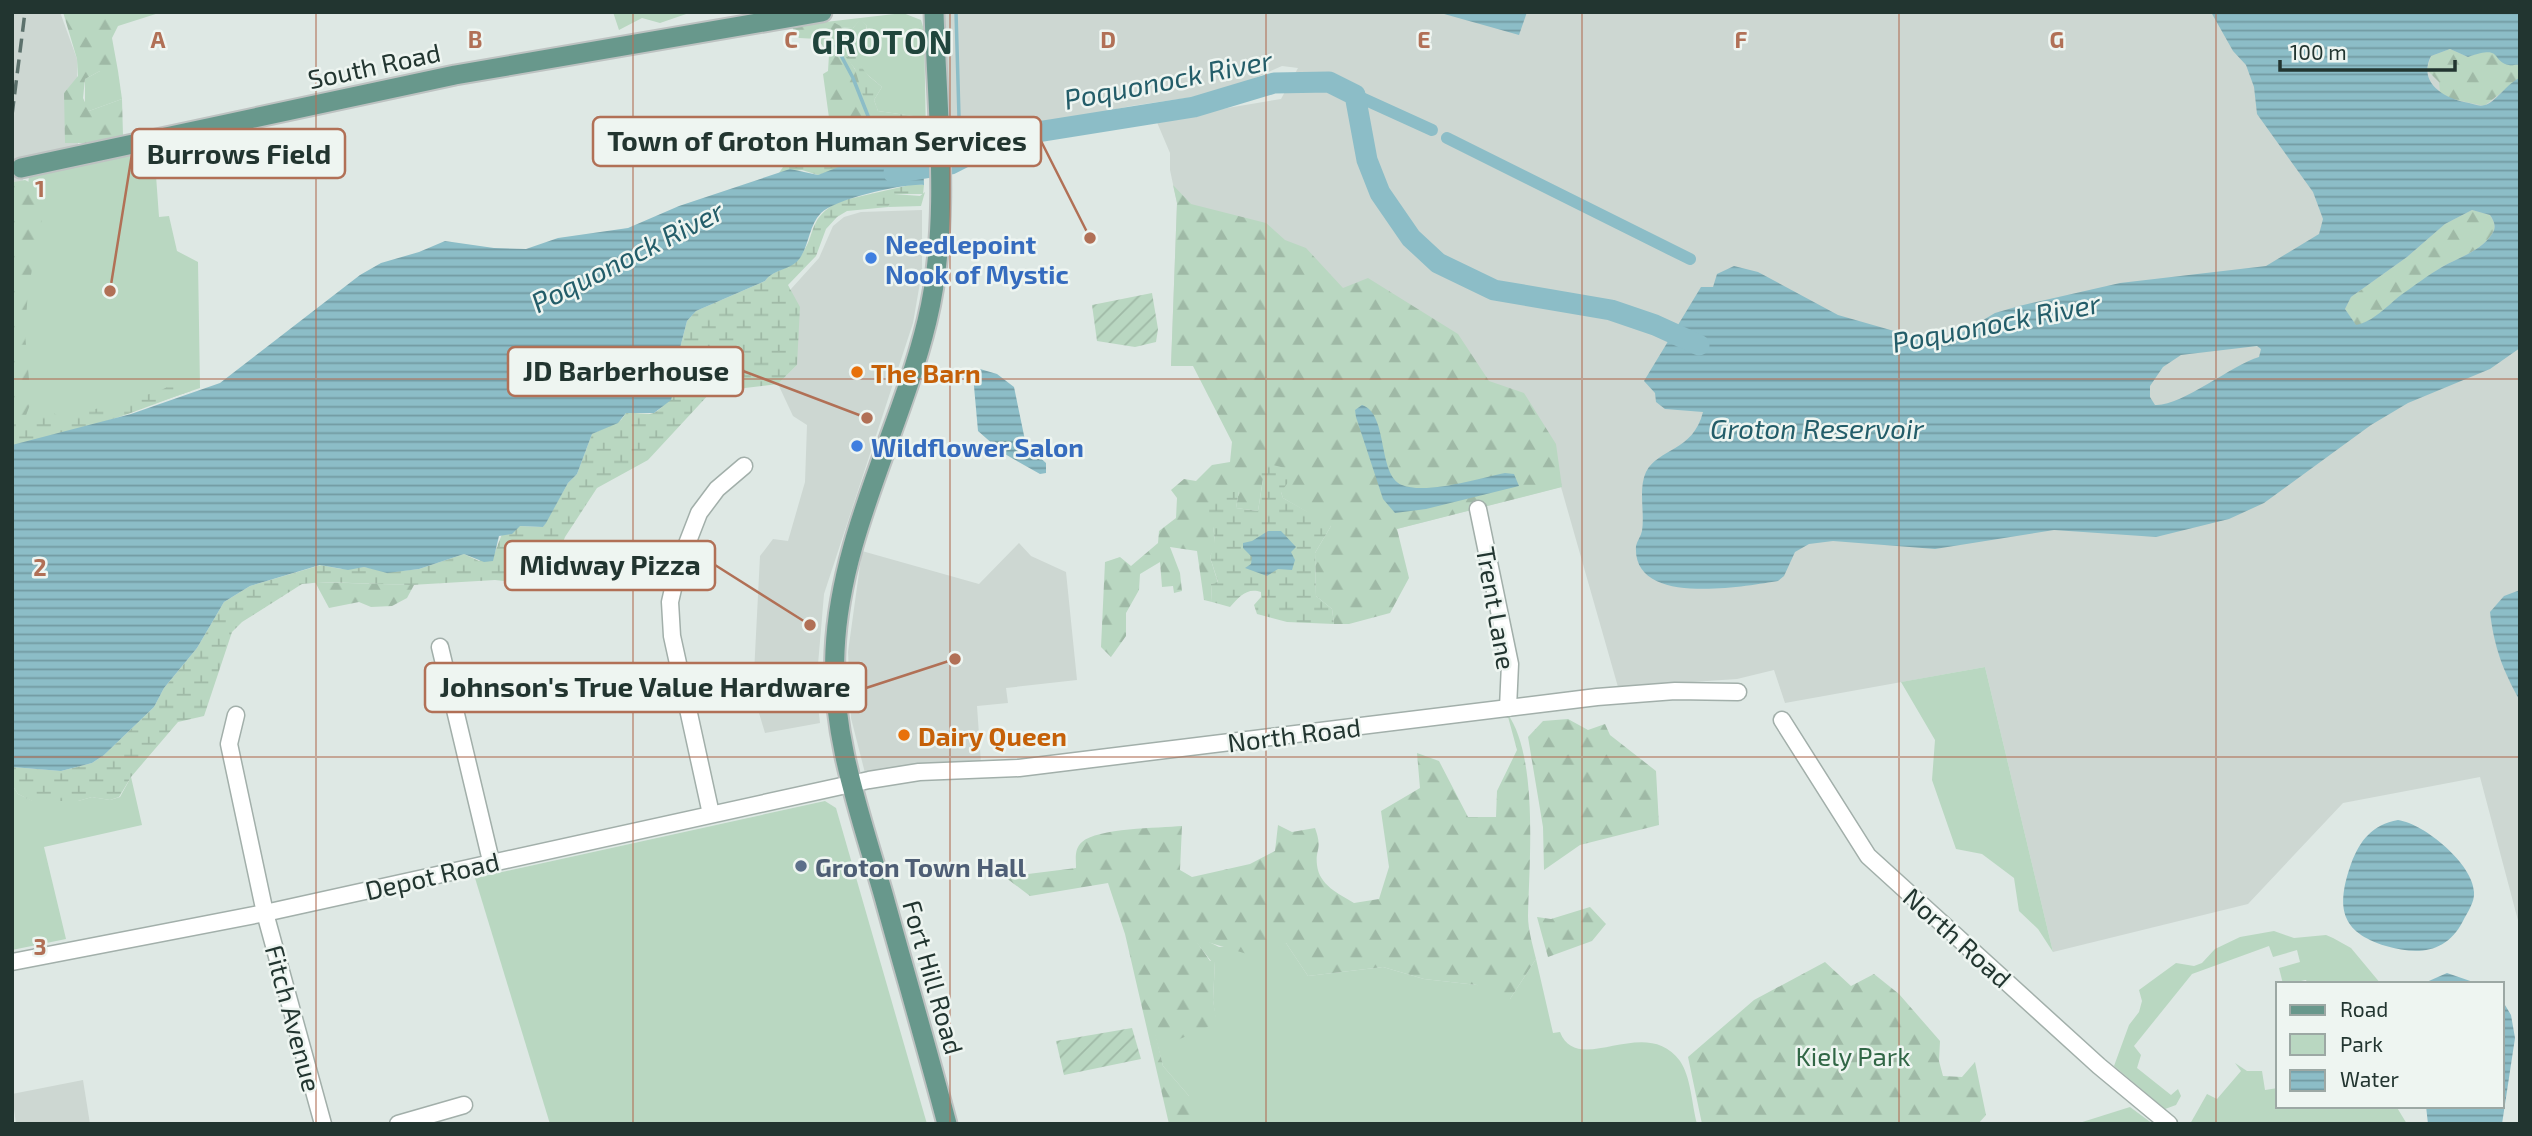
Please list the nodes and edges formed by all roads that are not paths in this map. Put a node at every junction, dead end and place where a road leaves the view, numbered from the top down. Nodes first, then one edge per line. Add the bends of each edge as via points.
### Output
1 (822, 12) edge
2 (934, 12) edge
3 (21, 168) dead end
4 (744, 466) dead end
5 (1478, 509) dead end
6 (440, 647) dead end
7 (1738, 692) dead end
8 (1508, 708) junction
9 (236, 715) dead end
10 (1782, 720) dead end
11 (850, 784) junction
12 (711, 814) junction
13 (491, 861) junction
14 (265, 913) junction
15 (12, 962) edge
16 (464, 1105) dead end
17 (323, 1124) edge
18 (398, 1124) edge
19 (947, 1124) edge
20 (2169, 1124) edge

1 - 3 main road, South Road via 455,75
2 - 11 main road, Fort Hill Road via 937,268 926,324 851,548 839,604 835,692
4 - 12 street via 717,489 699,513 670,603 672,636
5 - 8 street, Trent Lane via 1510,664
6 - 13 street
7 - 8 street, North Road via 1631,694
8 - 11 street, North Road via 1018,768 917,772
9 - 14 street, Fitch Avenue via 229,744
10 - 20 street, North Road via 1868,856
11 - 12 street, Depot Road
11 - 19 main road, Fort Hill Road
12 - 13 street, Depot Road
13 - 14 street, Depot Road
14 - 15 street, Depot Road
14 - 17 street, Fitch Avenue
16 - 18 street

